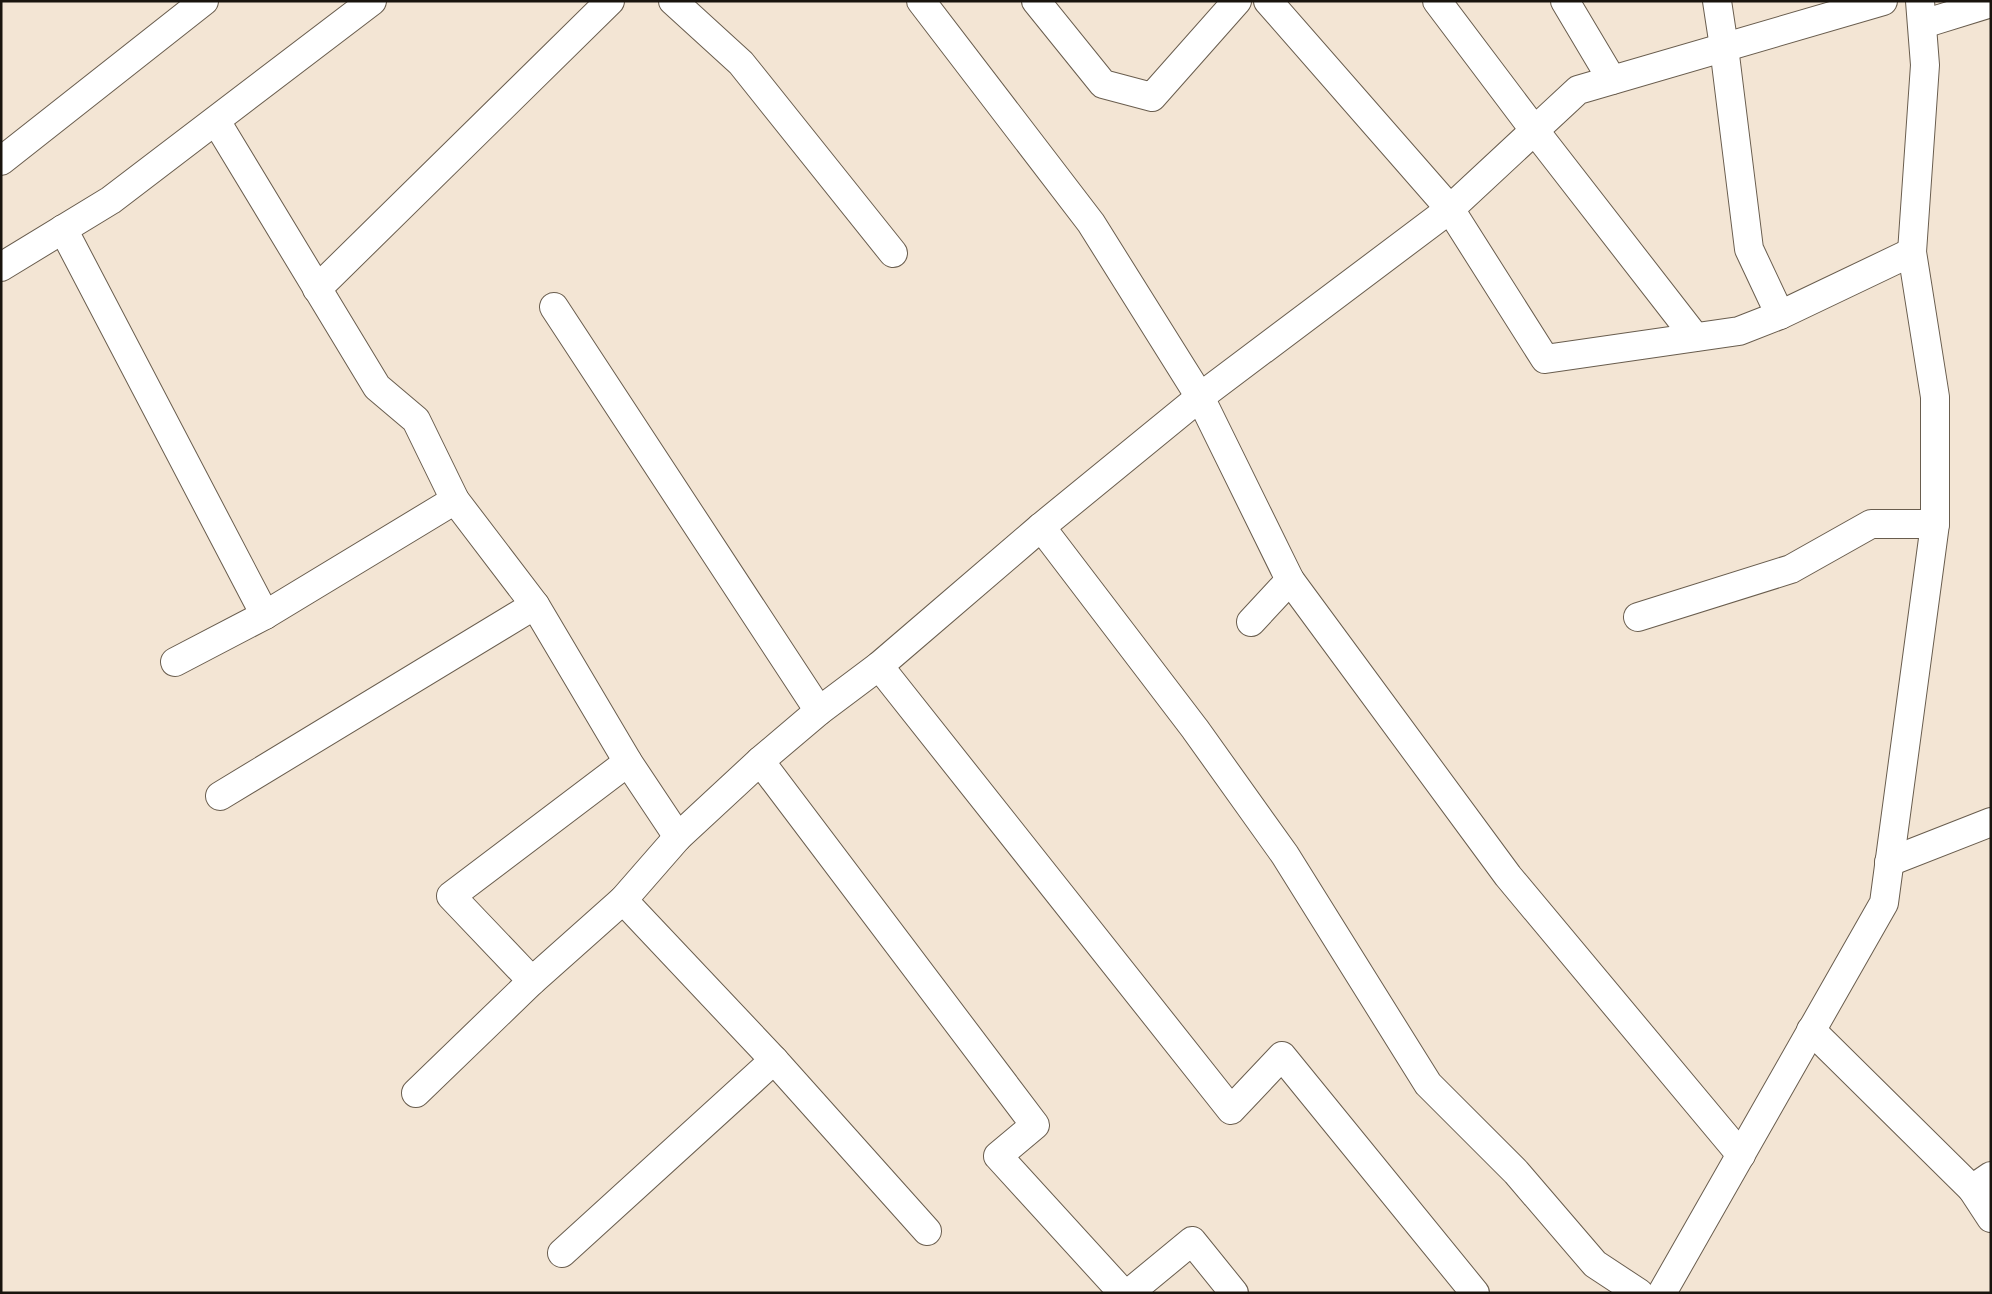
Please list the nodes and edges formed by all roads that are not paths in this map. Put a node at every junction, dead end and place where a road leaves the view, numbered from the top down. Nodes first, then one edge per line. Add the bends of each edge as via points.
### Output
1 (204, 1) edge
2 (372, 1) edge
3 (610, 1) edge
4 (673, 1) edge
5 (921, 1) edge
6 (1036, 1) edge
7 (1237, 1) edge
8 (1268, 1) edge
9 (1438, 1) edge
10 (1565, 1) edge
11 (1716, 1) edge
12 (1883, 1) edge
13 (1991, 3) edge
14 (1921, 13) edge
15 (1724, 47) junction
16 (1612, 80) junction
17 (216, 121) junction
18 (1535, 132) junction
19 (1, 161) edge
20 (1450, 209) junction
21 (64, 229) junction
22 (1912, 252) junction
23 (893, 253) dead end
24 (1, 267) edge
25 (317, 289) junction
26 (554, 307) dead end
27 (1780, 315) junction
28 (1696, 337) junction
29 (1200, 397) junction
30 (455, 500) junction
31 (1934, 524) junction
32 (1040, 527) junction
33 (1290, 580) junction
34 (535, 605) junction
35 (265, 615) junction
36 (1638, 617) dead end
37 (1251, 622) dead end
38 (175, 662) dead end
39 (878, 666) junction
40 (819, 712) junction
41 (760, 761) junction
42 (628, 762) junction
43 (220, 796) dead end
44 (1991, 822) edge
45 (678, 837) junction
46 (1889, 862) junction
47 (623, 900) junction
48 (532, 981) junction
49 (1811, 1030) junction
50 (774, 1060) junction
51 (416, 1093) dead end
52 (1741, 1155) junction
53 (1981, 1183) edge
54 (1991, 1218) edge
55 (927, 1230) dead end
56 (562, 1253) dead end
57 (1123, 1293) edge
58 (1129, 1293) edge
59 (1234, 1293) edge
60 (1475, 1293) edge
61 (1639, 1293) edge
62 (1662, 1293) edge

1 - 19 street
2 - 17 street
3 - 25 street
4 - 23 street via 741,63
5 - 29 street via 1090,223
6 - 7 street via 1103,84 1152,97
8 - 20 street
9 - 18 street
10 - 16 street
11 - 15 street
12 - 15 street
13 - 14 street
14 - 22 street via 1925,65
15 - 16 street
15 - 27 street via 1750,249
16 - 18 street via 1578,90
17 - 21 street via 110,200
17 - 25 street
18 - 20 street
18 - 28 street
20 - 28 street via 1545,359
20 - 29 street
21 - 24 street
21 - 35 street
22 - 27 street
22 - 31 street via 1935,397
25 - 30 street via 377,387 416,420
26 - 40 street
27 - 28 street via 1739,331
29 - 32 street
29 - 33 street
30 - 34 street
30 - 35 street
31 - 36 street via 1871,524 1791,569
31 - 46 street
32 - 39 street
32 - 61 street via 1195,729 1284,855 1428,1084 1516,1172 1595,1264
33 - 37 street
33 - 52 street via 1508,876
34 - 42 street
34 - 43 street
35 - 38 street
39 - 40 street
39 - 60 street via 1231,1110 1282,1056
40 - 41 street
41 - 45 street
41 - 57 street via 1035,1125 998,1156
42 - 45 street
42 - 48 street via 451,896
44 - 46 street
45 - 47 street
46 - 49 street via 1884,903
47 - 48 street
47 - 50 street
48 - 51 street
49 - 52 street
49 - 53 street
50 - 55 street
50 - 56 street
52 - 62 street
53 - 54 street
58 - 59 street via 1192,1241

